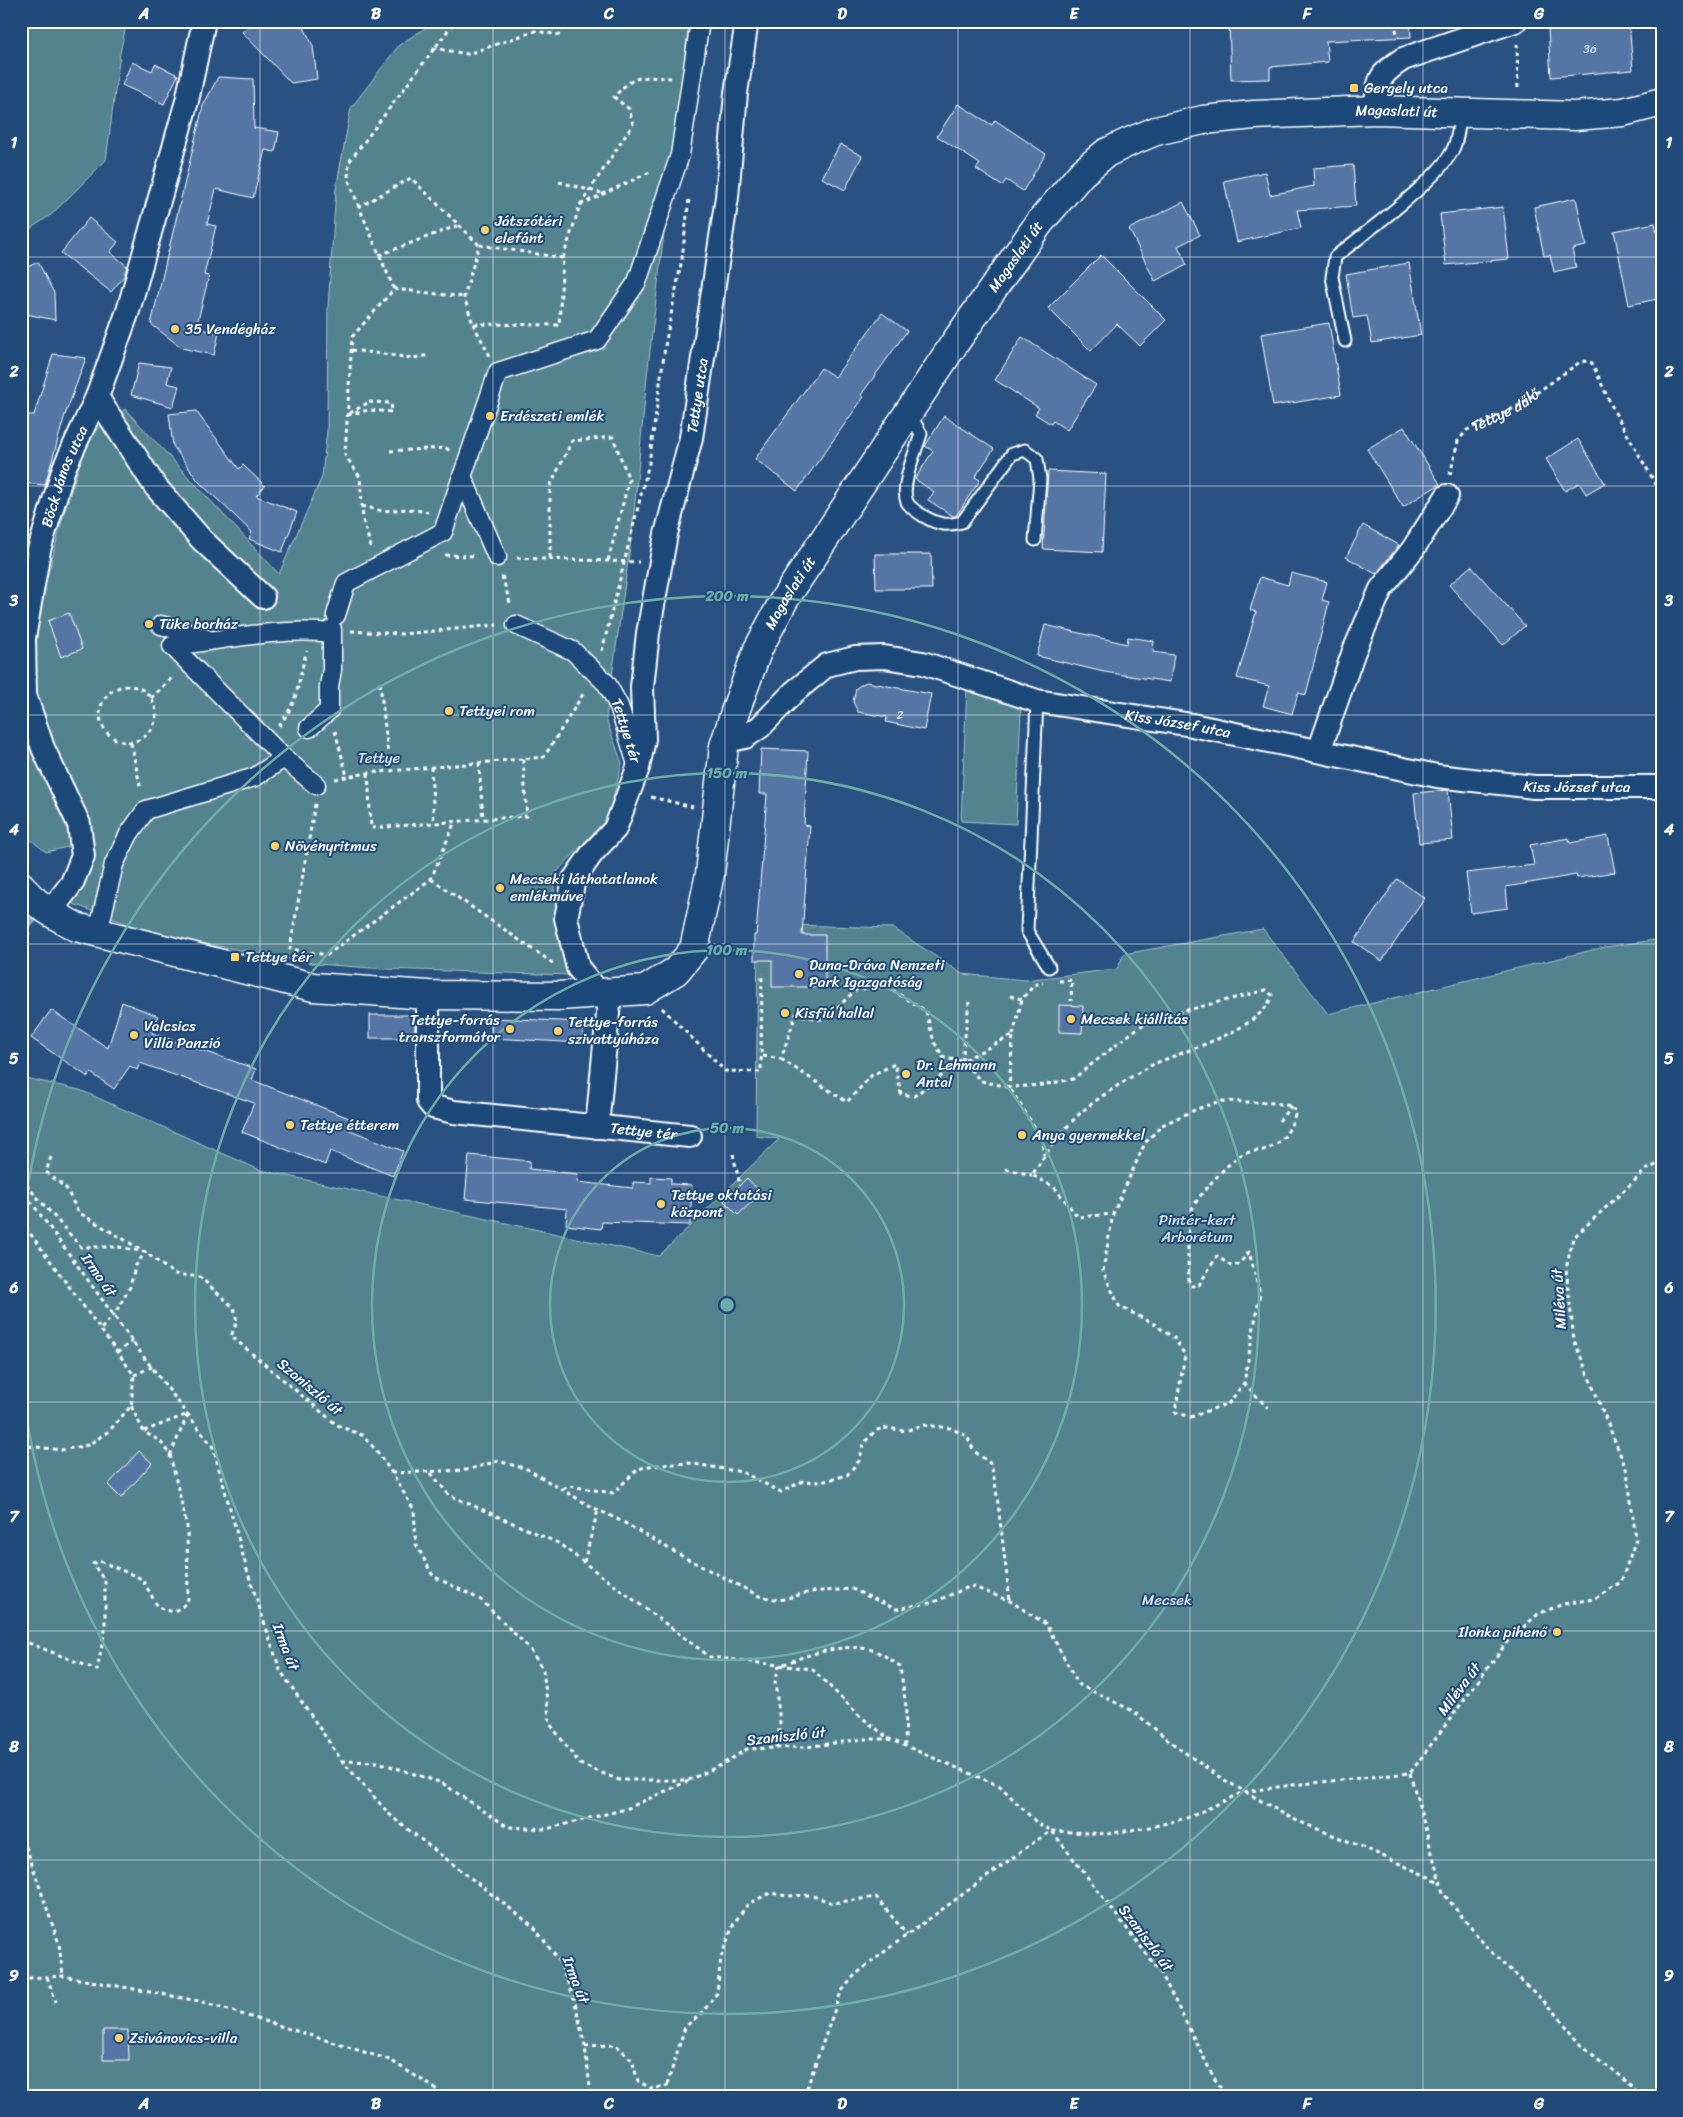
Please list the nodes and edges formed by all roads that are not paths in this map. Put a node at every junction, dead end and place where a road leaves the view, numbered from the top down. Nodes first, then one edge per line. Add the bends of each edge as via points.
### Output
1 (204, 21) edge
2 (221, 21) edge
3 (700, 21) edge
4 (747, 21) edge
5 (1516, 31) edge
6 (197, 51) junction
7 (1662, 102) edge
8 (1376, 110) junction
9 (1461, 113) junction
10 (1345, 341) dead end
11 (97, 398) junction
12 (909, 412) junction
13 (464, 470) junction
14 (1447, 496) road end
15 (1035, 540) dead end
16 (497, 557) road end
17 (263, 597) dead end
18 (161, 625) dead end
19 (516, 625) road end
20 (333, 626) junction
21 (215, 641) junction
22 (1037, 701) junction
23 (309, 728) dead end
24 (726, 741) junction
25 (1319, 751) junction
26 (284, 758) junction
27 (638, 768) junction
28 (316, 785) road end
29 (1662, 787) edge
30 (23, 891) edge
31 (55, 906) junction
32 (98, 933) junction
33 (1049, 967) dead end
34 (605, 993) junction
35 (428, 995) junction
36 (597, 1127) junction
37 (690, 1136) dead end

1 - 6 street
2 - 6 street, Böck János utca
3 - 13 street via 681,152 637,282 597,340 498,372
4 - 27 street, Tettye utca via 736,93 727,196 692,438 666,534 648,633 642,687 644,739
5 - 8 street via 1403,59 1378,81
6 - 11 street, Böck János utca via 187,101 128,311
7 - 9 street, Magaslati út via 1623,112 1575,116
8 - 9 street, Magaslati út
8 - 12 street, Magaslati út via 1203,120 1156,132 1106,153 1063,194 1040,222
9 - 10 lane via 1454,147 1444,164 1335,257 1332,277
11 - 17 street, Böck János utca via 155,486 202,540
11 - 31 street, Böck János utca via 64,468 42,541 24,638 25,695 43,748 79,824 83,856 72,884
12 - 15 lane via 920,434 905,483 907,502 936,524 949,526 962,522 1012,454 1025,450 1037,459 1040,478
12 - 24 street, Magaslati út via 784,600 758,649
13 - 16 street
13 - 20 street via 443,532 346,583
14 - 25 street via 1413,549 1381,589 1354,651
18 - 21 street
19 - 27 street, Tettye tér via 573,651 607,684 619,706
20 - 21 street
20 - 23 street via 329,710
21 - 26 street via 172,646
22 - 24 street, Kiss József utca via 923,663 884,657 855,658 827,665 794,692 760,727 746,737
22 - 25 street, Kiss József utca via 1192,724
22 - 33 lane via 1027,931
24 - 34 street, Magaslati út via 710,874 694,949 676,971 645,990
25 - 29 street, Kiss József utca via 1437,776 1534,787
26 - 28 street
26 - 32 street via 256,777 146,810 114,864
27 - 34 street, Tettye tér via 615,829 574,879 566,918 578,968
30 - 31 street
31 - 32 street via 76,927
32 - 35 street via 313,987
34 - 35 street
34 - 36 street, Tettye tér
35 - 36 street, Tettye tér via 428,1102 433,1107
36 - 37 street, Tettye tér

